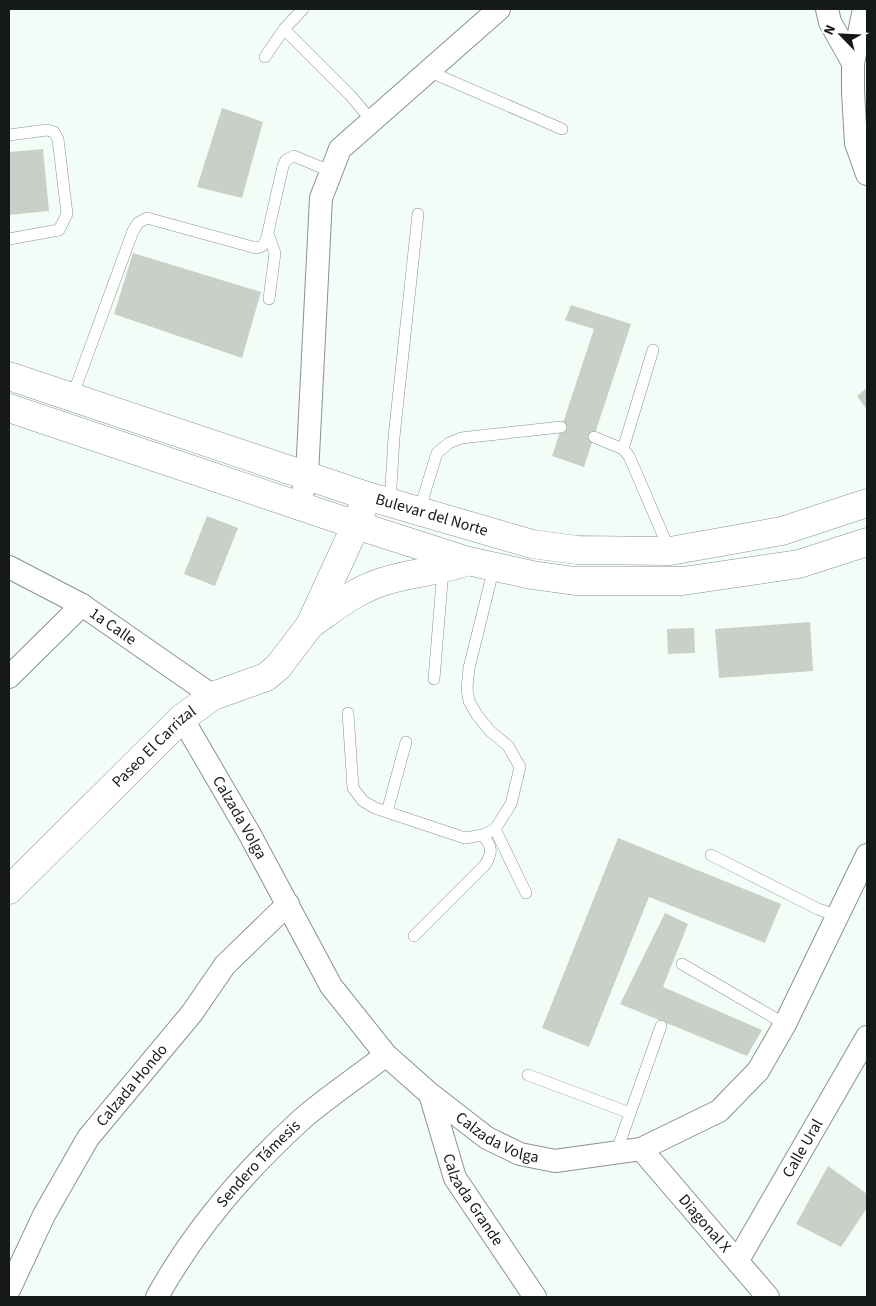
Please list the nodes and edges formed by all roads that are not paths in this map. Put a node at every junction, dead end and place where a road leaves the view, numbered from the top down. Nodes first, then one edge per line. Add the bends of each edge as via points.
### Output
1 (303, 9) edge
2 (499, 9) edge
3 (827, 9) edge
4 (864, 9) edge
5 (284, 29) junction
6 (265, 57) dead end
7 (853, 63) junction
8 (428, 71) junction
9 (372, 121) junction
10 (562, 129) dead end
11 (9, 134) edge
12 (330, 171) junction
13 (867, 174) edge
14 (418, 214) dead end
15 (268, 234) junction
16 (9, 239) edge
17 (269, 299) dead end
18 (653, 350) dead end
19 (9, 376) edge
20 (72, 397) junction
21 (9, 408) edge
22 (561, 427) dead end
23 (594, 437) dead end
24 (623, 449) junction
25 (307, 475) junction
26 (378, 500) junction
27 (867, 504) edge
28 (299, 507) junction
29 (418, 512) junction
30 (356, 526) junction
31 (867, 542) edge
32 (670, 551) junction
33 (455, 565) junction
34 (9, 567) edge
35 (494, 567) junction
36 (82, 604) junction
37 (310, 625) junction
38 (9, 677) edge
39 (434, 680) dead end
40 (212, 696) junction
41 (348, 713) dead end
42 (182, 718) junction
43 (406, 742) dead end
44 (387, 812) junction
45 (495, 829) junction
46 (483, 835) junction
47 (711, 855) dead end
48 (867, 855) edge
49 (9, 890) edge
50 (526, 893) dead end
51 (288, 904) junction
52 (838, 916) junction
53 (414, 936) dead end
54 (682, 964) dead end
55 (785, 1024) junction
56 (661, 1026) dead end
57 (867, 1036) edge
58 (386, 1055) junction
59 (528, 1075) dead end
60 (430, 1094) junction
61 (630, 1113) junction
62 (641, 1149) junction
63 (616, 1153) junction
64 (738, 1260) junction
65 (9, 1290) edge
66 (157, 1297) edge
67 (535, 1297) edge
68 (768, 1297) edge

1 - 5 lane
2 - 8 street
3 - 7 street via 830,22
4 - 7 street
5 - 6 lane
5 - 9 lane
7 - 13 street via 856,143
8 - 9 street
8 - 10 lane
9 - 12 street via 340,148
11 - 16 lane via 54,132 58,139 67,214 59,230
12 - 15 lane via 294,156 286,160
12 - 25 street via 321,198
14 - 26 lane via 394,437
15 - 17 lane via 275,247
15 - 20 lane via 262,246 256,248 147,218 138,222
18 - 24 lane
19 - 20 main road, Bulevar del Norte
20 - 25 main road, Bulevar del Norte
21 - 28 main road, Bulevar del Norte
22 - 29 lane via 449,442 437,453
23 - 24 lane
24 - 32 lane via 629,456
25 - 26 main road, Bulevar del Norte
25 - 28 street
26 - 29 main road, Bulevar del Norte
26 - 30 main road, Paseo El Carrizal
27 - 32 main road, Bulevar del Norte via 782,531
28 - 30 main road, Bulevar del Norte
29 - 32 main road, Bulevar del Norte via 532,544 577,550
30 - 33 main road, Bulevar del Norte
30 - 37 main road, Paseo El Carrizal
31 - 35 main road, Bulevar del Norte via 799,564 683,581 575,581
33 - 35 main road, Bulevar del Norte
33 - 37 main road, Paseo El Carrizal via 385,581 355,593
33 - 39 lane
34 - 36 street, 1a Calle
35 - 45 lane via 469,668 468,689 469,701 477,715 508,746 520,767 511,804
36 - 38 street
36 - 40 street, 1a Calle
37 - 40 main road, Paseo El Carrizal via 266,678
40 - 42 main road, Paseo El Carrizal
41 - 44 lane via 352,788 362,800
42 - 49 main road, Paseo El Carrizal
42 - 51 street, Calzada Volga
43 - 44 lane
44 - 46 lane via 465,838
45 - 46 lane
45 - 50 lane
46 - 53 lane via 492,852 485,865
47 - 52 lane
48 - 52 street, Calzada Volga
51 - 58 street, Calzada Volga via 331,986
51 - 65 street, Calzada Hondo via 225,965 192,1014 88,1138 44,1215
52 - 55 street, Calzada Volga
54 - 55 lane
55 - 62 street, Calzada Volga via 758,1071 718,1111
56 - 61 lane
57 - 64 street, Calle Ural
58 - 60 street, Calzada Volga
58 - 66 street, Sendero Támesis via 302,1120 236,1184
59 - 61 lane
60 - 63 street, Calzada Volga via 488,1138 520,1154 555,1161
60 - 67 street, Calzada Grande via 455,1178
61 - 63 lane
62 - 63 street, Calzada Volga
62 - 64 street, Diagonal X
64 - 68 street, Diagonal X

